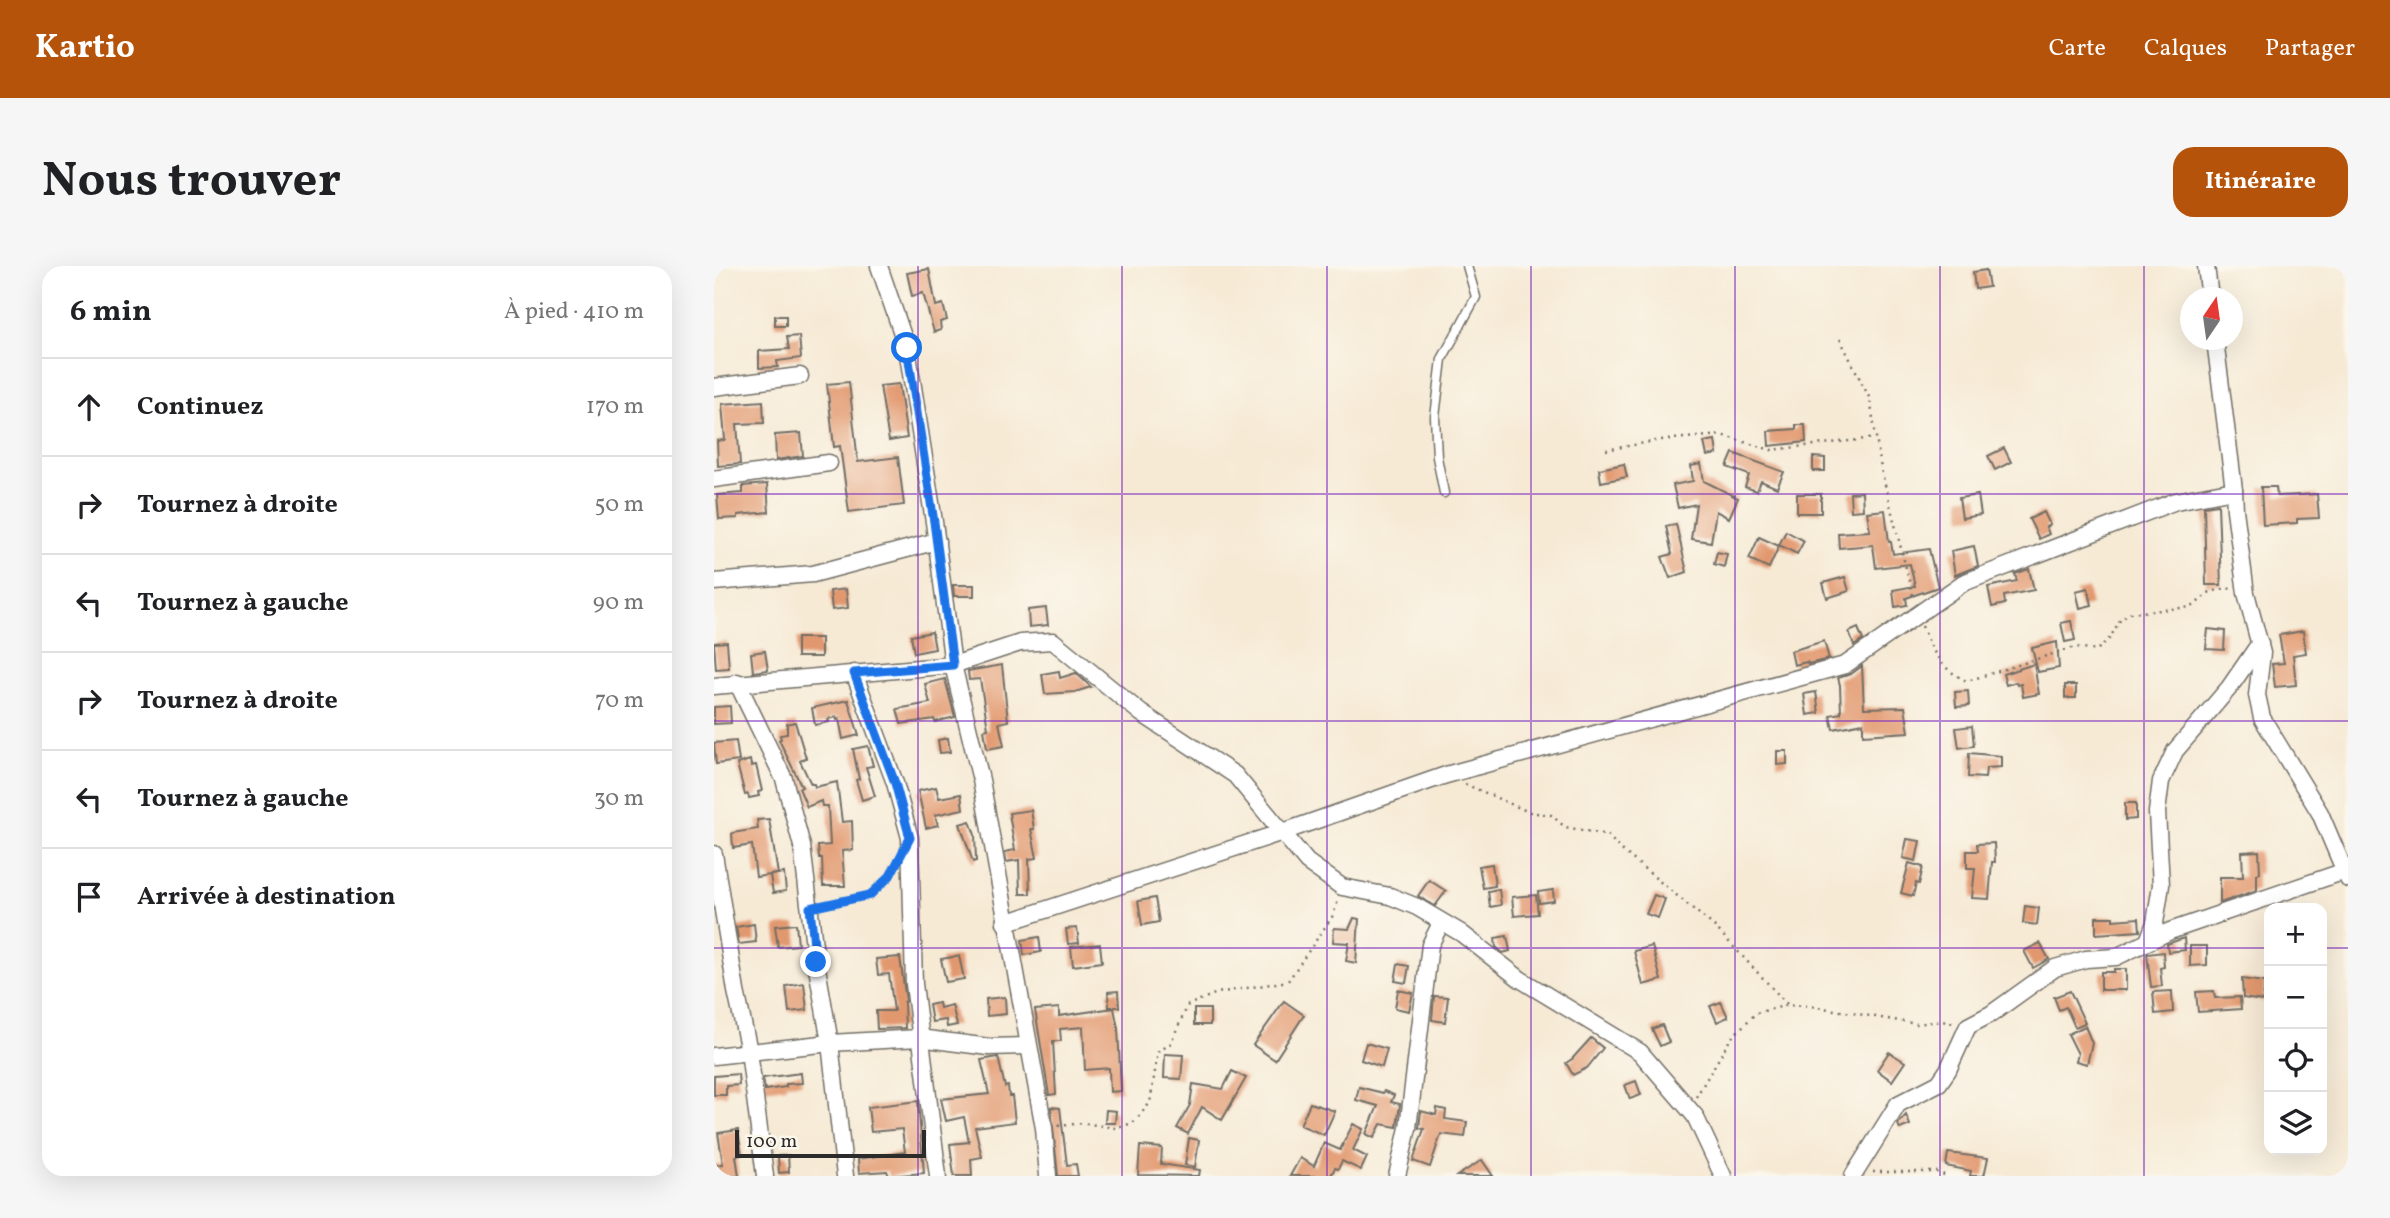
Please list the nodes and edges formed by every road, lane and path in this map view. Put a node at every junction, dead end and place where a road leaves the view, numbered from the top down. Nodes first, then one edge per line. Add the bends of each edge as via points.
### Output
1 (878, 266) edge
2 (1467, 266) edge
3 (2206, 266) edge
4 (2209, 287) edge
5 (2217, 350) edge
6 (800, 376) dead end
7 (714, 387) edge
8 (1876, 438) dead end
9 (1606, 450) dead end
10 (829, 463) dead end
11 (714, 479) edge
12 (2234, 490) junction
13 (1444, 493) dead end
14 (937, 541) junction
15 (714, 582) edge
16 (2260, 643) junction
17 (953, 665) junction
18 (854, 673) junction
19 (737, 682) junction
20 (714, 686) edge
21 (1446, 775) junction
22 (1283, 832) junction
23 (910, 838) junction
24 (714, 854) edge
25 (2347, 874) edge
26 (1342, 887) junction
27 (810, 908) junction
28 (1441, 922) junction
29 (1005, 923) junction
30 (2148, 941) junction
31 (1788, 1005) junction
32 (1968, 1026) junction
33 (919, 1038) junction
34 (830, 1043) junction
35 (1027, 1046) junction
36 (749, 1051) junction
37 (714, 1056) edge
38 (1689, 1108) junction
39 (1044, 1128) junction
40 (1854, 1174) edge
41 (765, 1176) edge
42 (845, 1176) edge
43 (938, 1176) edge
44 (1048, 1176) edge
45 (1397, 1176) edge
46 (1723, 1176) edge
47 (1946, 1176) edge

1 - 14 street via 907,348
2 - 13 lane via 1476,297 1442,359 1435,416
3 - 4 street
5 - 12 street
6 - 7 street
8 - 9 path via 1771,450 1721,435
10 - 11 street
12 - 16 street via 2246,593
12 - 21 street via 2176,500 1963,583 1845,665
14 - 15 street via 813,574
14 - 17 street
16 - 25 street via 2257,695 2262,718 2320,813
16 - 30 street via 2175,751 2161,782 2157,812 2161,886
17 - 18 street
17 - 22 street via 1020,643 1053,641 1141,713 1235,775
17 - 29 street via 981,780
18 - 19 street
18 - 23 street
19 - 20 street
19 - 27 street via 784,779 802,845
21 - 22 street
21 - 31 path via 1529,812 1551,815 1565,827 1608,835 1714,927
22 - 26 street via 1307,862
22 - 29 street
23 - 27 path via 890,876 870,895
23 - 33 street
24 - 36 street
25 - 30 street
26 - 28 street via 1390,896
26 - 39 path via 1332,917 1287,981 1217,993 1188,1005 1170,1044 1158,1052 1150,1103 1133,1123 1115,1128 1083,1123
27 - 34 street
28 - 38 street via 1520,979 1640,1052
28 - 45 street via 1430,945 1408,1128
29 - 35 street
30 - 32 street via 2116,957 2085,959 2055,968
31 - 32 path via 1917,1024 1941,1021
31 - 38 path via 1756,1013 1731,1038
32 - 40 street via 1939,1083 1898,1104
33 - 34 street
33 - 35 street via 989,1047
33 - 43 street
34 - 36 street
34 - 42 street
35 - 39 street
36 - 37 street
36 - 41 street
38 - 46 street
39 - 44 street
40 - 47 path via 1938,1172

